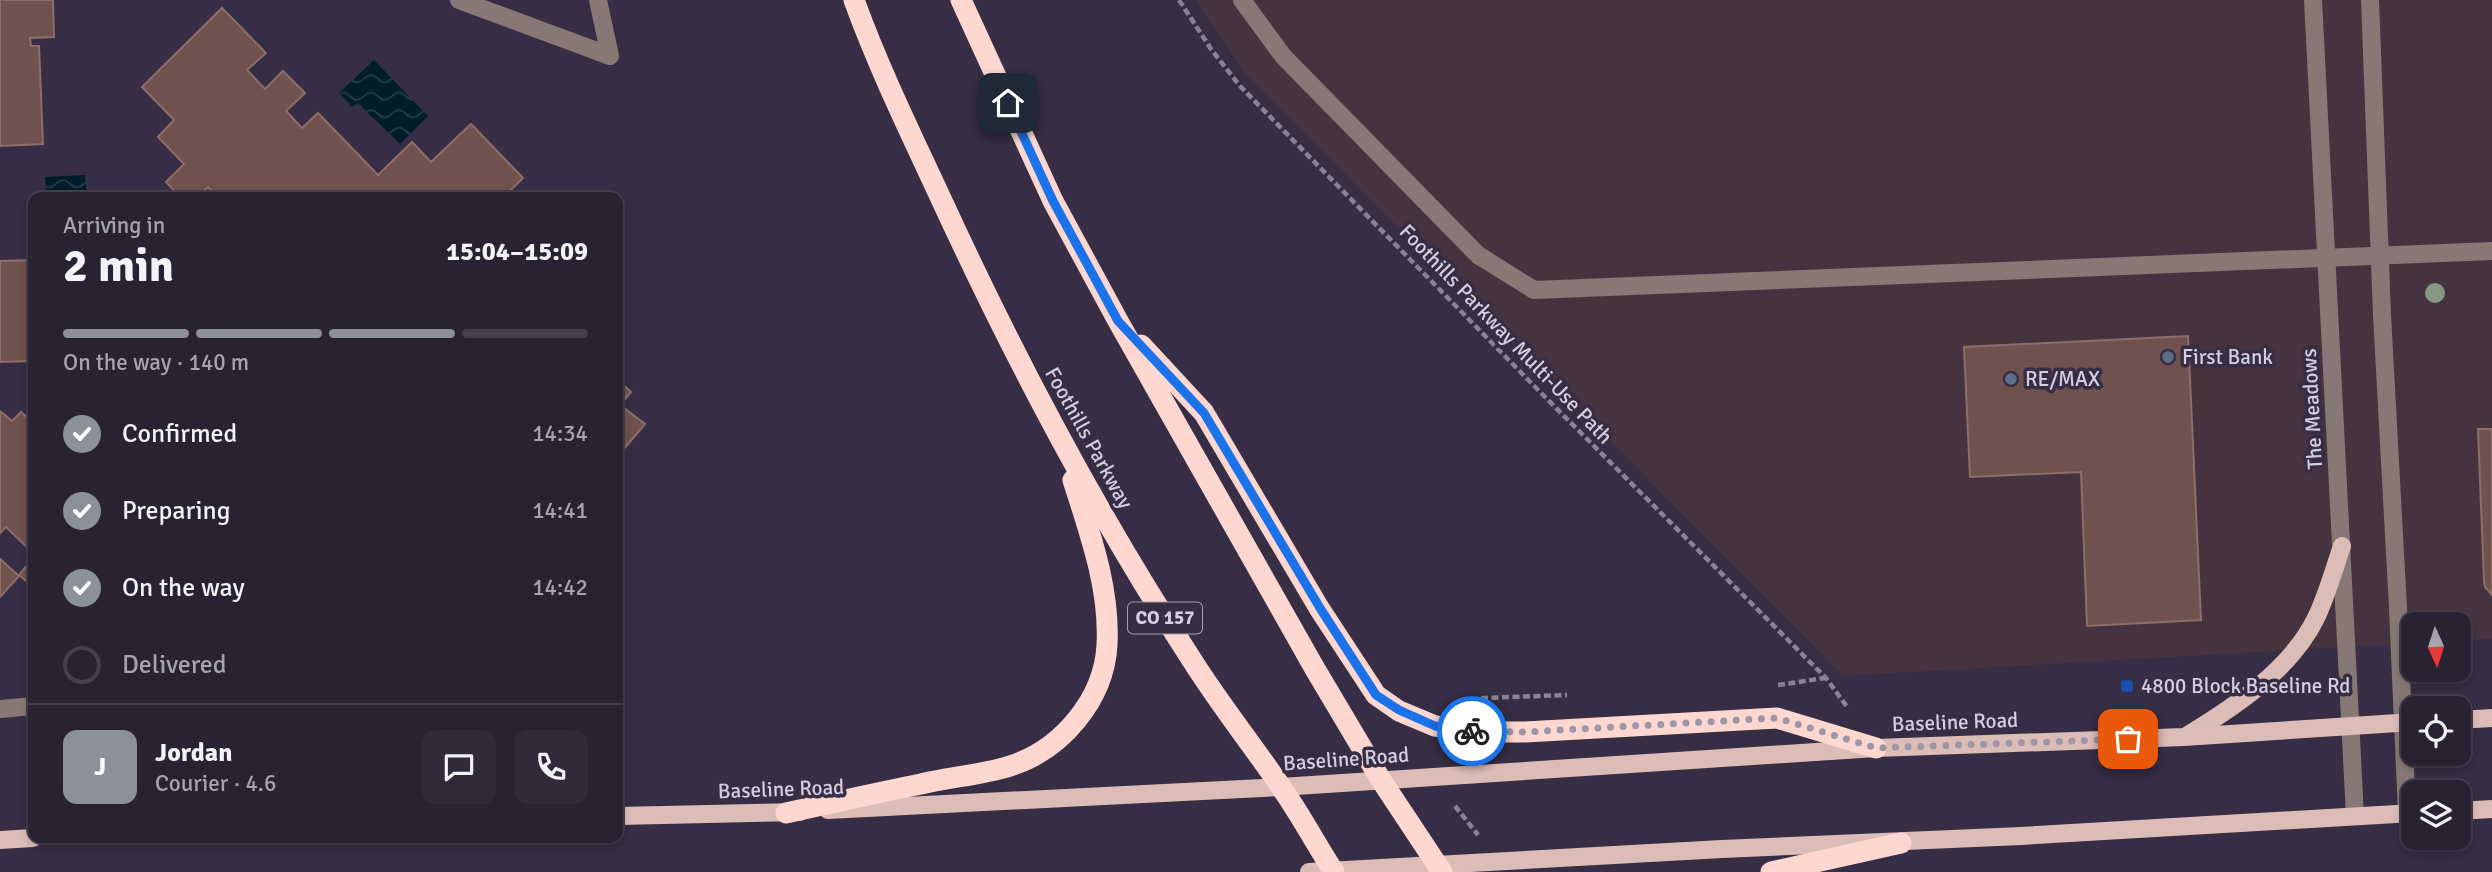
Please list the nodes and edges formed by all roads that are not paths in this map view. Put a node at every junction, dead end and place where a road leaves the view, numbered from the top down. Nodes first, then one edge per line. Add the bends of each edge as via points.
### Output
1 (459, 0) edge
2 (598, 0) edge
3 (854, 0) edge
4 (961, 0) edge
5 (1242, 0) edge
6 (2313, 0) edge
7 (2370, 0) edge
8 (2492, 251) edge
9 (2380, 254) junction
10 (2326, 257) junction
11 (1118, 321) junction
12 (1061, 441) junction
13 (2342, 546) junction
14 (2406, 696) edge
15 (28, 706) edge
16 (0, 709) edge
17 (2492, 718) edge
18 (2471, 719) edge
19 (2401, 722) edge
20 (2350, 725) junction
21 (2184, 737) junction
22 (1876, 748) junction
23 (1381, 779) junction
24 (1281, 787) junction
25 (2492, 809) edge
26 (2471, 810) edge
27 (786, 813) junction
28 (2401, 813) edge
29 (623, 816) edge
30 (2355, 816) junction
31 (28, 838) edge
32 (0, 840) edge
33 (1901, 843) junction
34 (1439, 868) edge
35 (1333, 871) edge
36 (1309, 872) edge
37 (1771, 872) edge

1 - 2 lane via 610,56
3 - 12 highway, Foothills Parkway / CO 157 via 873,52 968,257
4 - 11 highway via 1053,201
5 - 10 lane via 1283,56 1478,255 1534,290
6 - 10 lane, The Meadows
7 - 9 lane
8 - 9 lane
9 - 10 lane
9 - 14 lane
10 - 13 lane, The Meadows
11 - 22 highway via 1204,413 1376,695 1399,710 1435,726 1481,732 1777,718
11 - 23 highway
12 - 24 highway, Foothills Parkway / CO 157 via 1190,658
12 - 27 highway via 1100,566 1106,612 1102,672 1076,722 1046,748 1010,766
13 - 20 lane, The Meadows
13 - 21 main road via 2316,617 2301,642 2249,693
15 - 16 lane
17 - 18 main road
19 - 20 main road, Baseline Road
20 - 21 main road, Baseline Road
20 - 30 lane, The Meadows
21 - 22 main road, Baseline Road
22 - 23 main road, Baseline Road
23 - 24 main road, Baseline Road
23 - 34 highway
24 - 27 main road, Baseline Road
24 - 35 highway, Foothills Parkway / CO 157
25 - 26 main road
27 - 29 main road, Baseline Road
28 - 30 main road
30 - 33 main road
31 - 32 main road
33 - 34 main road
33 - 37 highway
34 - 35 main road
35 - 36 main road

